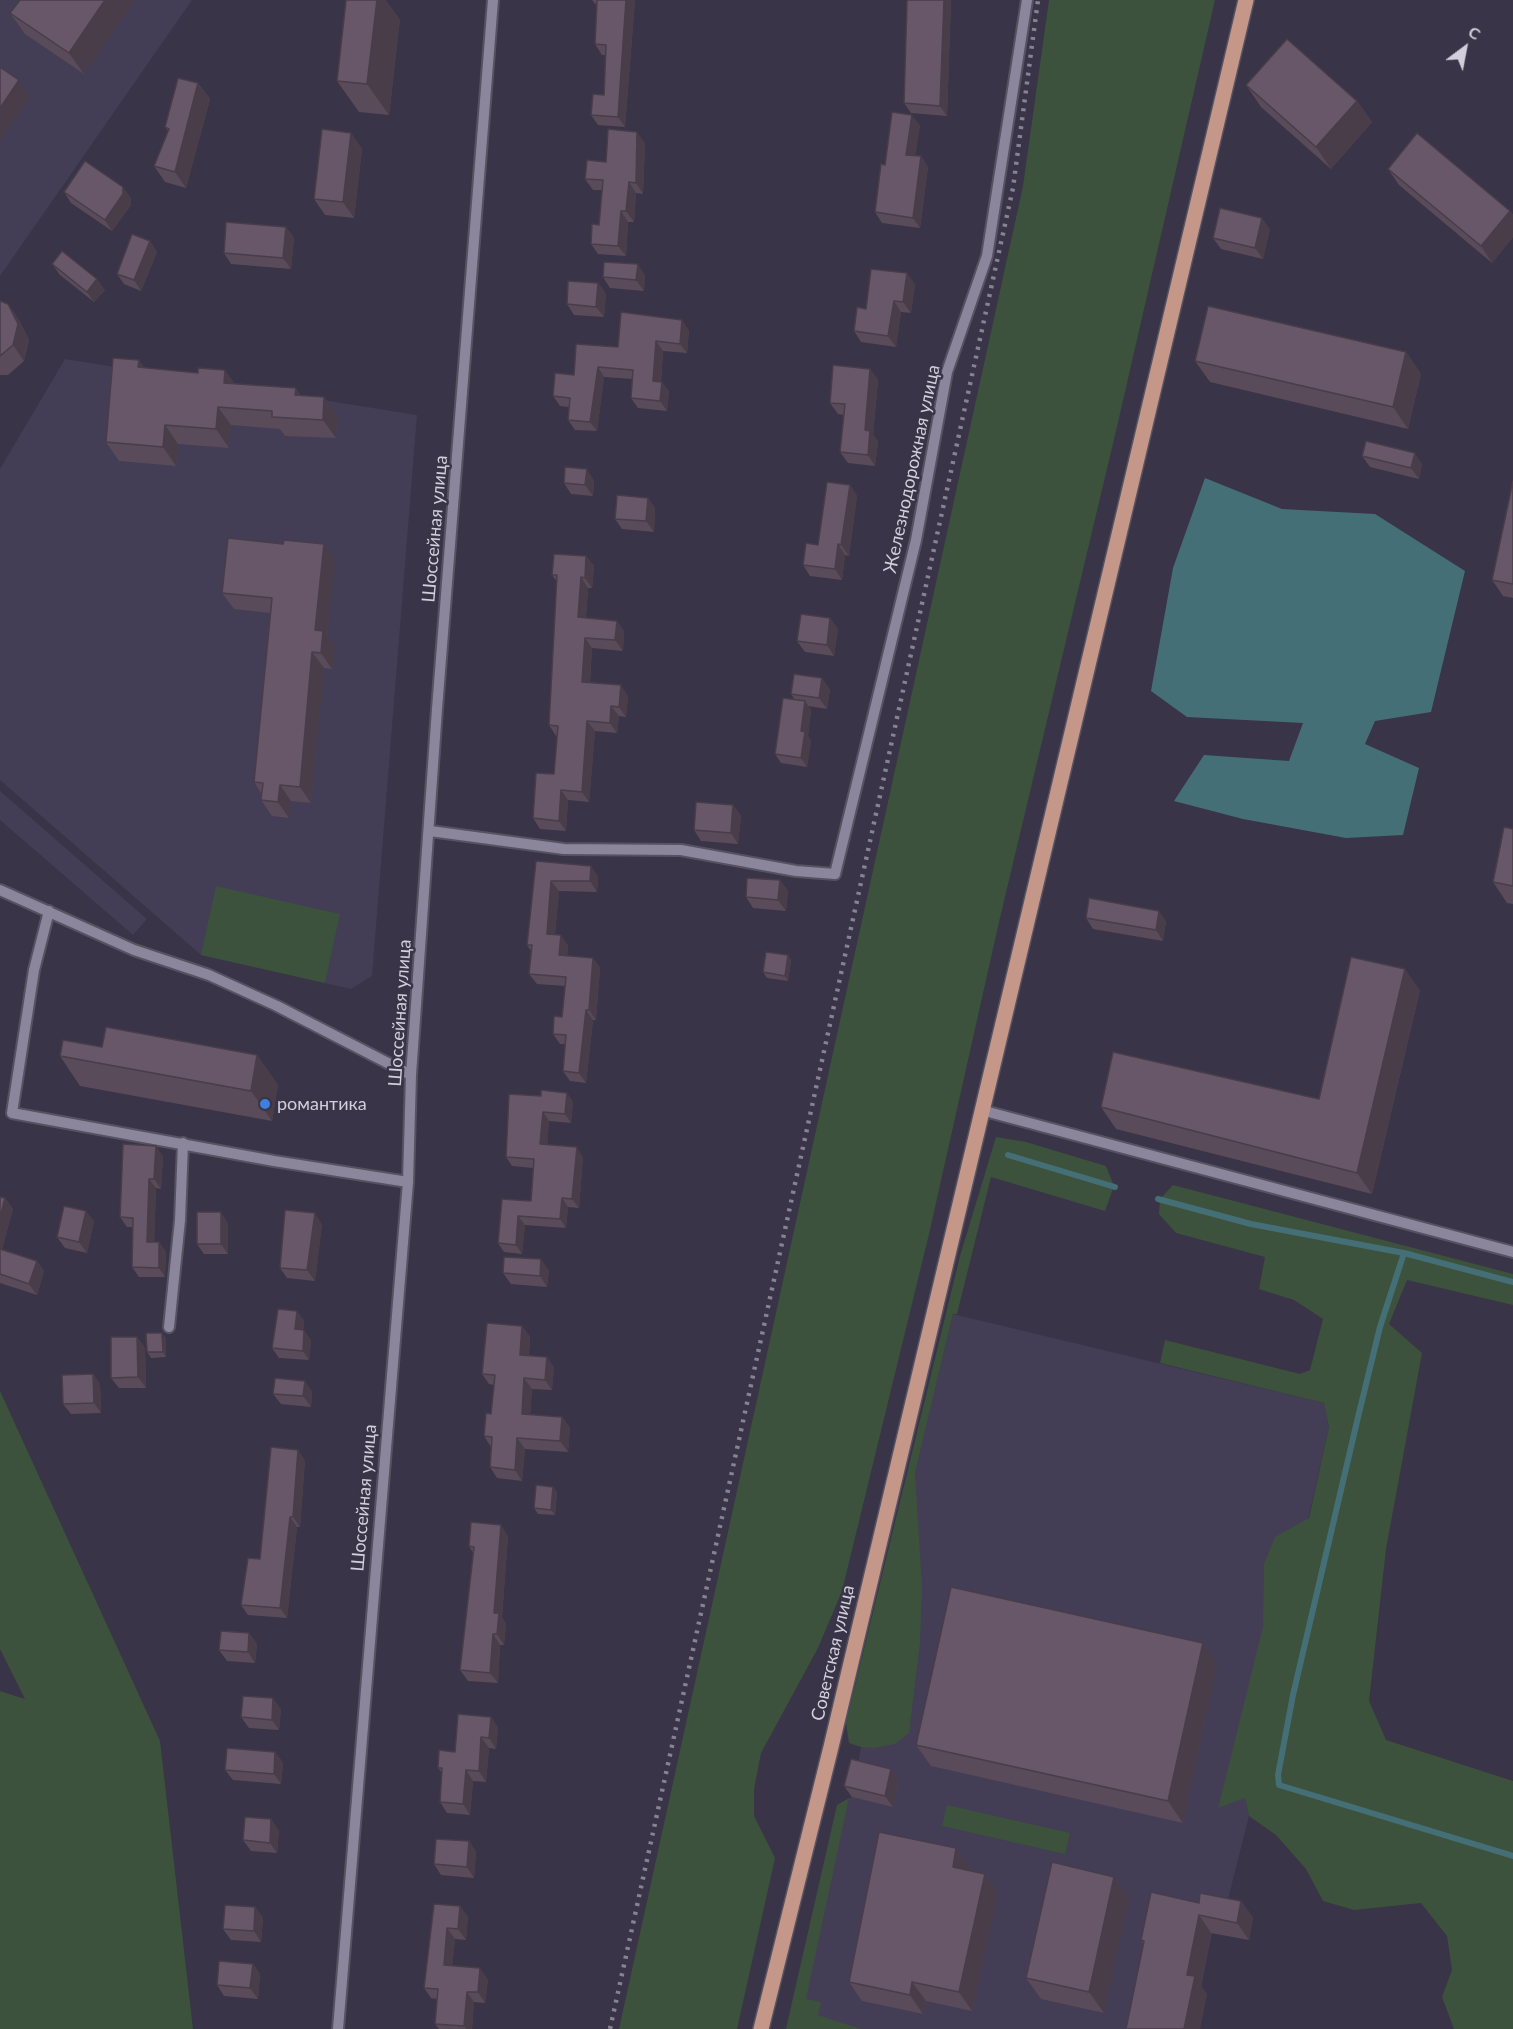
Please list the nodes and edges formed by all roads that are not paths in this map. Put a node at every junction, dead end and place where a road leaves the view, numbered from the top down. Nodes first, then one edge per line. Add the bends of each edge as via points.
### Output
1 (493, 0) edge
2 (1027, 0) edge
3 (1246, 0) edge
4 (430, 831) junction
5 (0, 890) edge
6 (49, 911) junction
7 (411, 1075) junction
8 (981, 1110) junction
9 (183, 1143) junction
10 (408, 1182) junction
11 (1513, 1252) edge
12 (169, 1327) dead end
13 (338, 2029) edge
14 (761, 2029) edge

1 - 4 street, Шоссейная улица
2 - 4 street, Железнодорожная улица via 987,256 947,372 916,540 835,874 796,871 681,850 564,849
3 - 8 main road, Советская улица
4 - 7 street, Шоссейная улица
5 - 6 street
6 - 7 street via 134,950 228,983
6 - 9 street via 34,970 12,1113
7 - 10 street, Шоссейная улица
8 - 11 street
8 - 14 main road, Советская улица
9 - 10 street
9 - 12 street
10 - 13 street, Шоссейная улица

